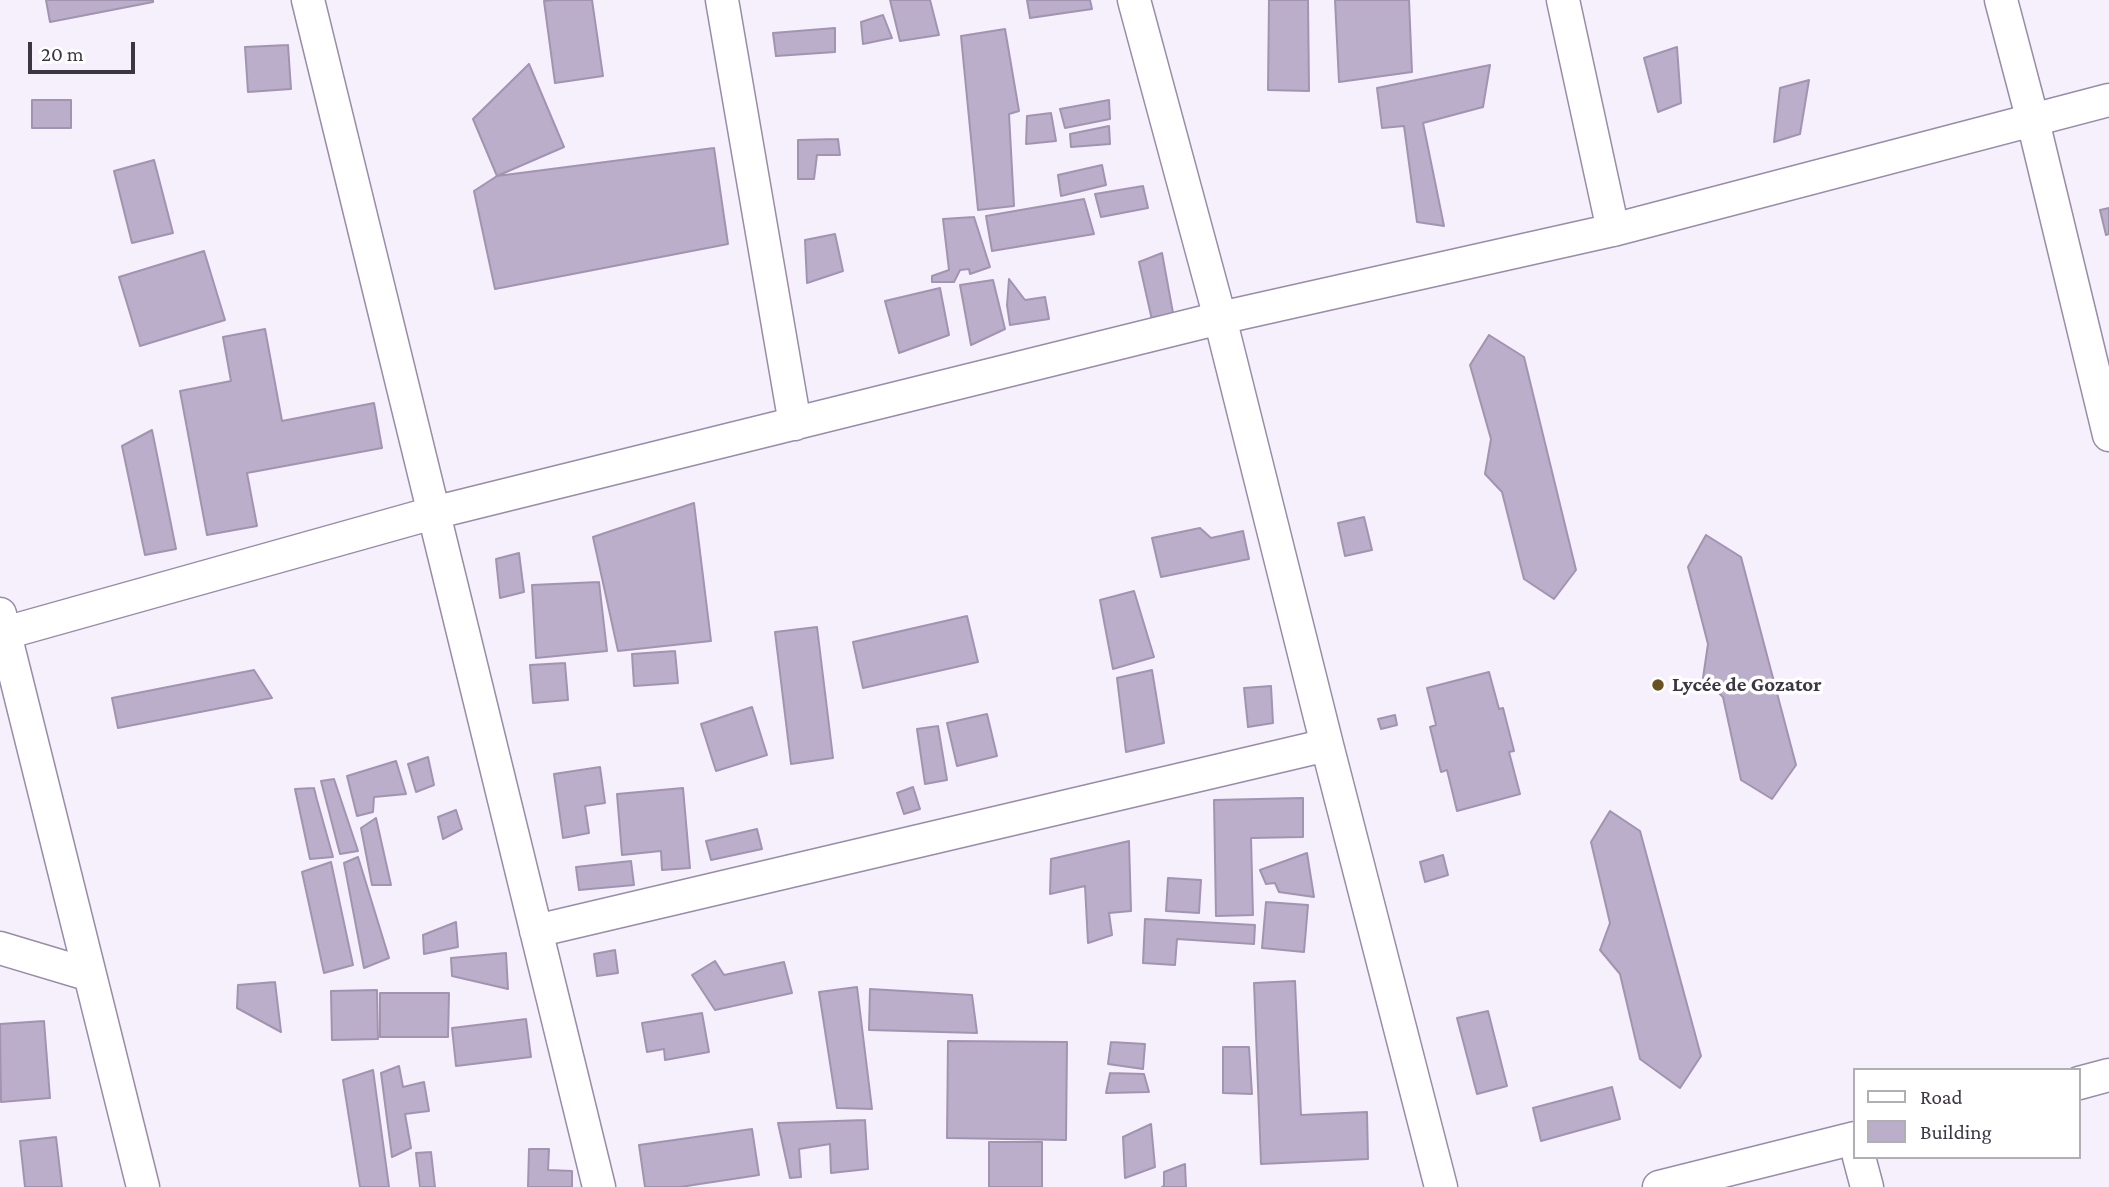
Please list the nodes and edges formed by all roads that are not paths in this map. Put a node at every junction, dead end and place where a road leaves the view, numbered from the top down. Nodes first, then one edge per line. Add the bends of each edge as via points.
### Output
1 (308, 0) edge
2 (722, 0) edge
3 (1134, 0) edge
4 (1563, 0) edge
5 (2001, 0) edge
6 (2109, 100) edge
7 (2033, 121) junction
8 (1613, 230) junction
9 (1220, 318) junction
10 (795, 424) junction
11 (2109, 435) edge
12 (433, 513) junction
13 (3, 623) edge
14 (1327, 745) junction
15 (536, 932) junction
16 (0, 948) edge
17 (90, 975) junction
18 (2109, 1075) edge
19 (2081, 1082) edge
20 (1854, 1145) edge
21 (1860, 1159) edge
22 (143, 1187) edge
23 (599, 1187) edge
24 (1441, 1187) edge
25 (1659, 1187) edge
26 (1867, 1187) edge

1 - 12 street
2 - 10 street
3 - 9 street
4 - 8 street
5 - 7 street
6 - 7 street
7 - 8 street
7 - 11 street
8 - 9 street
9 - 10 street
9 - 14 street
10 - 12 street
12 - 13 street
12 - 15 street
13 - 17 street
14 - 15 street
14 - 24 street
15 - 23 street
16 - 17 street
17 - 22 street
18 - 19 street
20 - 25 street
21 - 26 street

